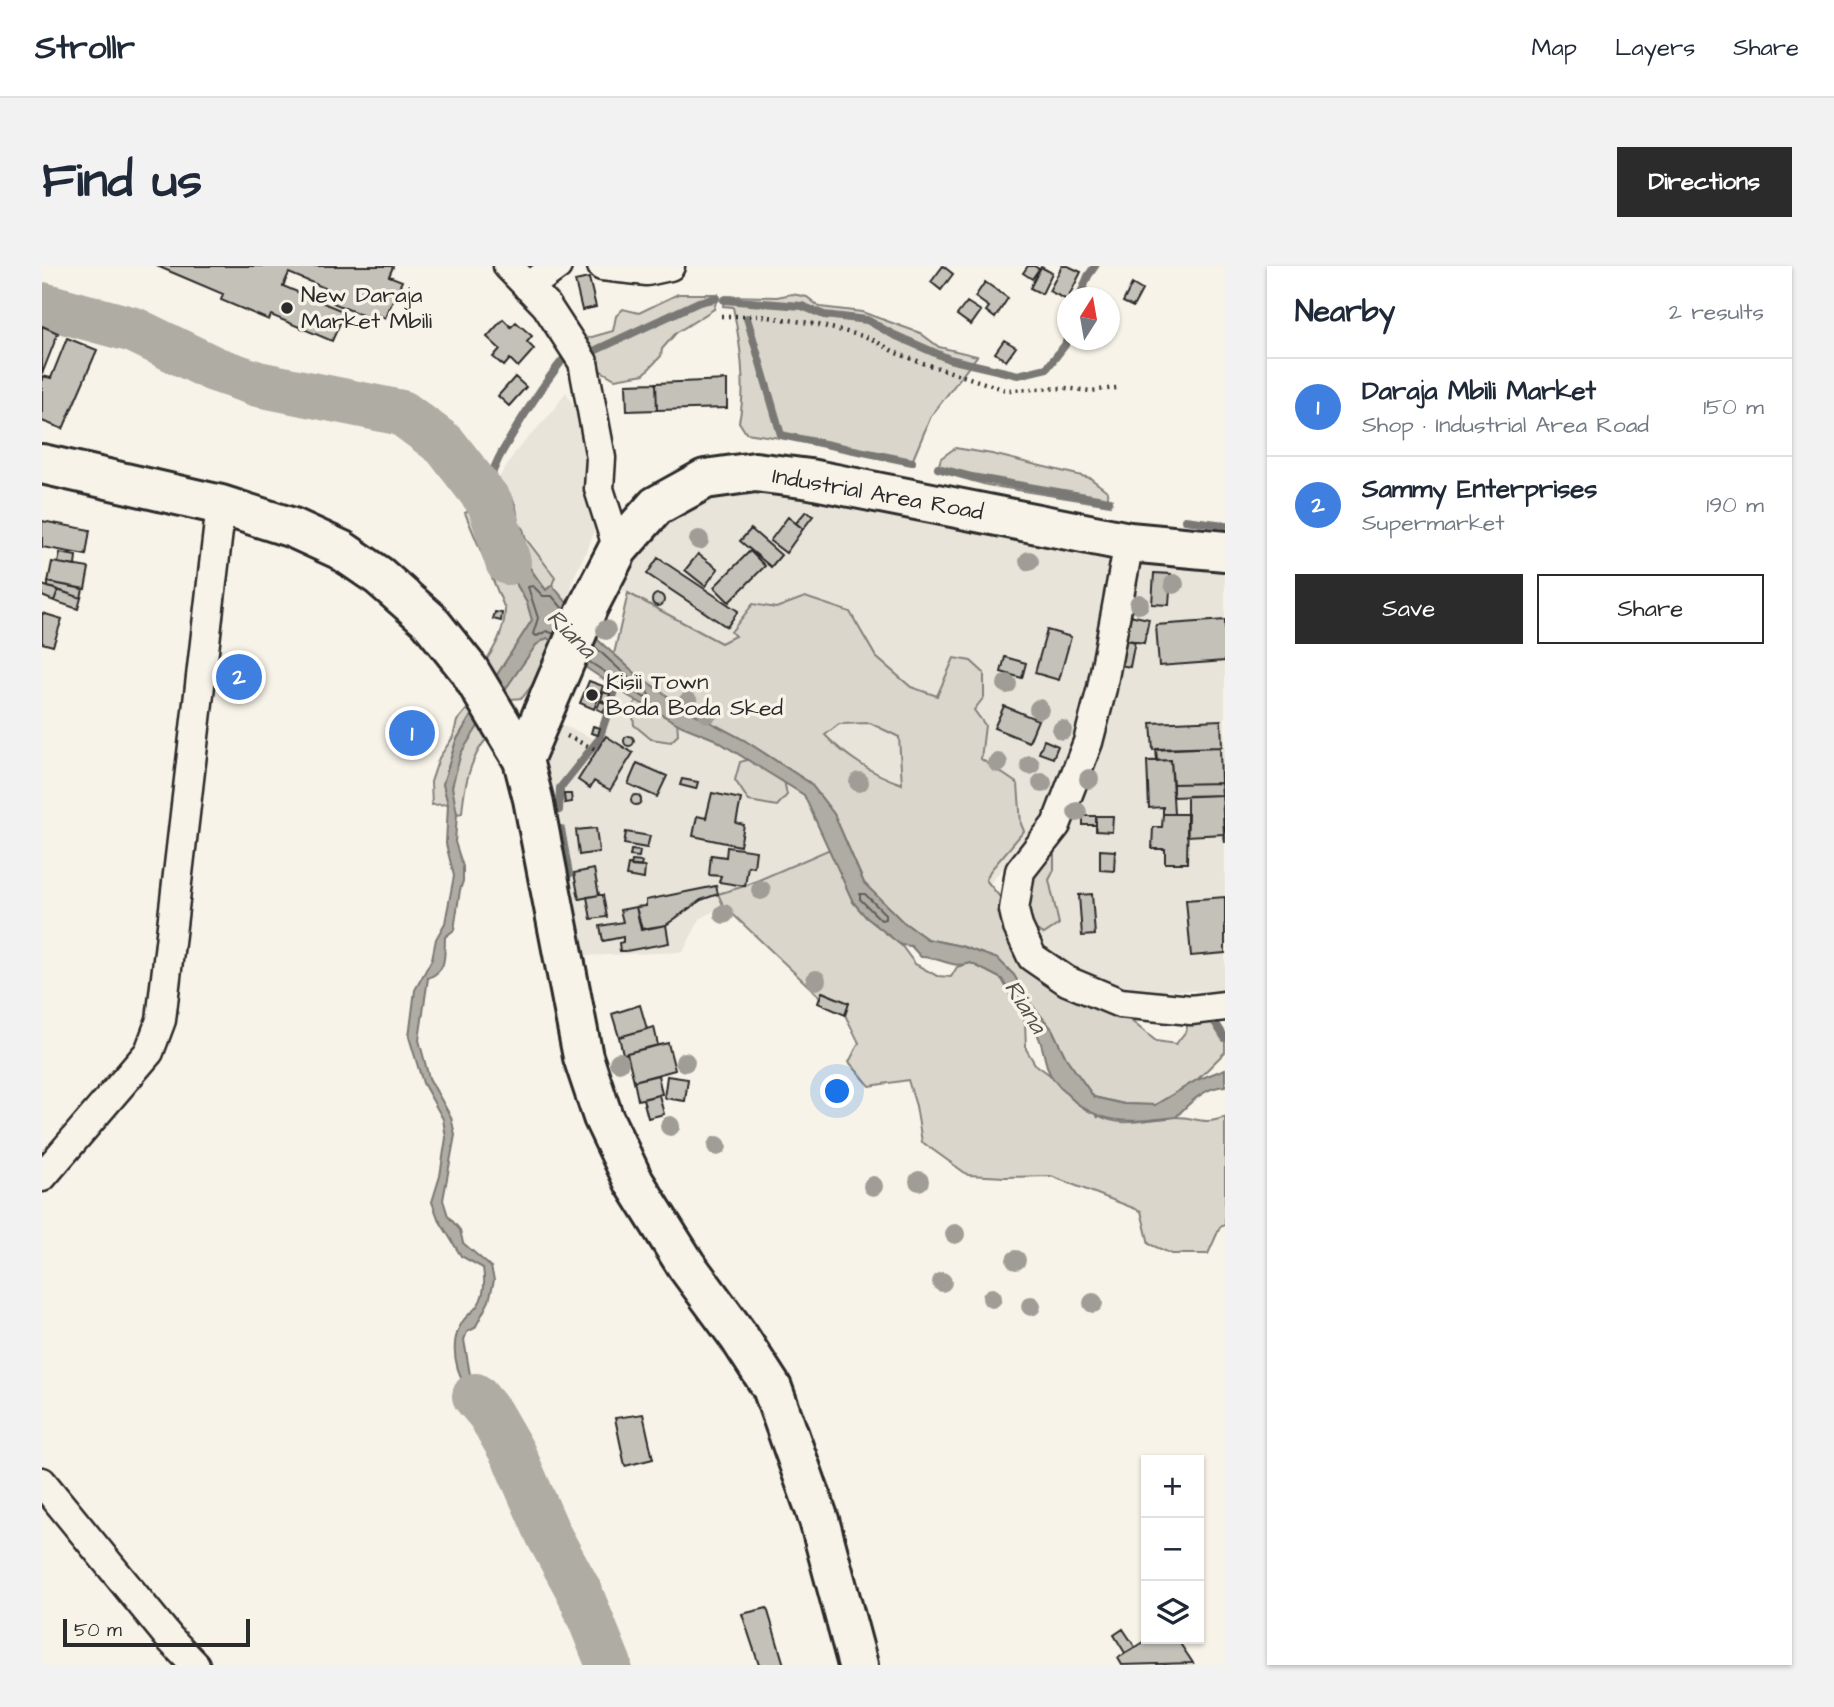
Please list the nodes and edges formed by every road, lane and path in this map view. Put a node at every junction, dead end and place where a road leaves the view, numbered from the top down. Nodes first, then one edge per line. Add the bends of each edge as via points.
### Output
1 (508, 266) edge
2 (557, 266) edge
3 (602, 266) edge
4 (670, 266) edge
5 (528, 287) junction
6 (721, 316) dead end
7 (1117, 388) dead end
8 (42, 464) edge
9 (221, 505) junction
10 (1129, 542) junction
11 (618, 549) junction
12 (1225, 551) edge
13 (588, 745) dead end
14 (594, 749) dead end
15 (523, 760) junction
16 (1225, 1006) edge
17 (42, 1177) edge
18 (42, 1482) edge
19 (195, 1665) edge
20 (858, 1665) edge

1 - 5 street
2 - 5 street
3 - 4 street via 647,271
5 - 11 street via 546,305 583,362 601,458 598,489
6 - 7 path via 810,323 870,338 896,353 1006,390
8 - 9 main road
9 - 15 main road via 293,528 341,550 379,576 429,620 469,670
9 - 17 street via 161,1020 149,1052
10 - 11 main road, Industrial Area Road via 755,472 705,479 656,506
10 - 12 main road, Industrial Area Road
10 - 16 street via 1088,742 1056,825 1020,871 1014,910 1032,957 1067,981 1120,1003 1191,1010
11 - 15 main road, Industrial Area Road via 588,607
13 - 14 path
15 - 20 main road via 583,1057 603,1117 634,1182 772,1388 819,1520
18 - 19 street

